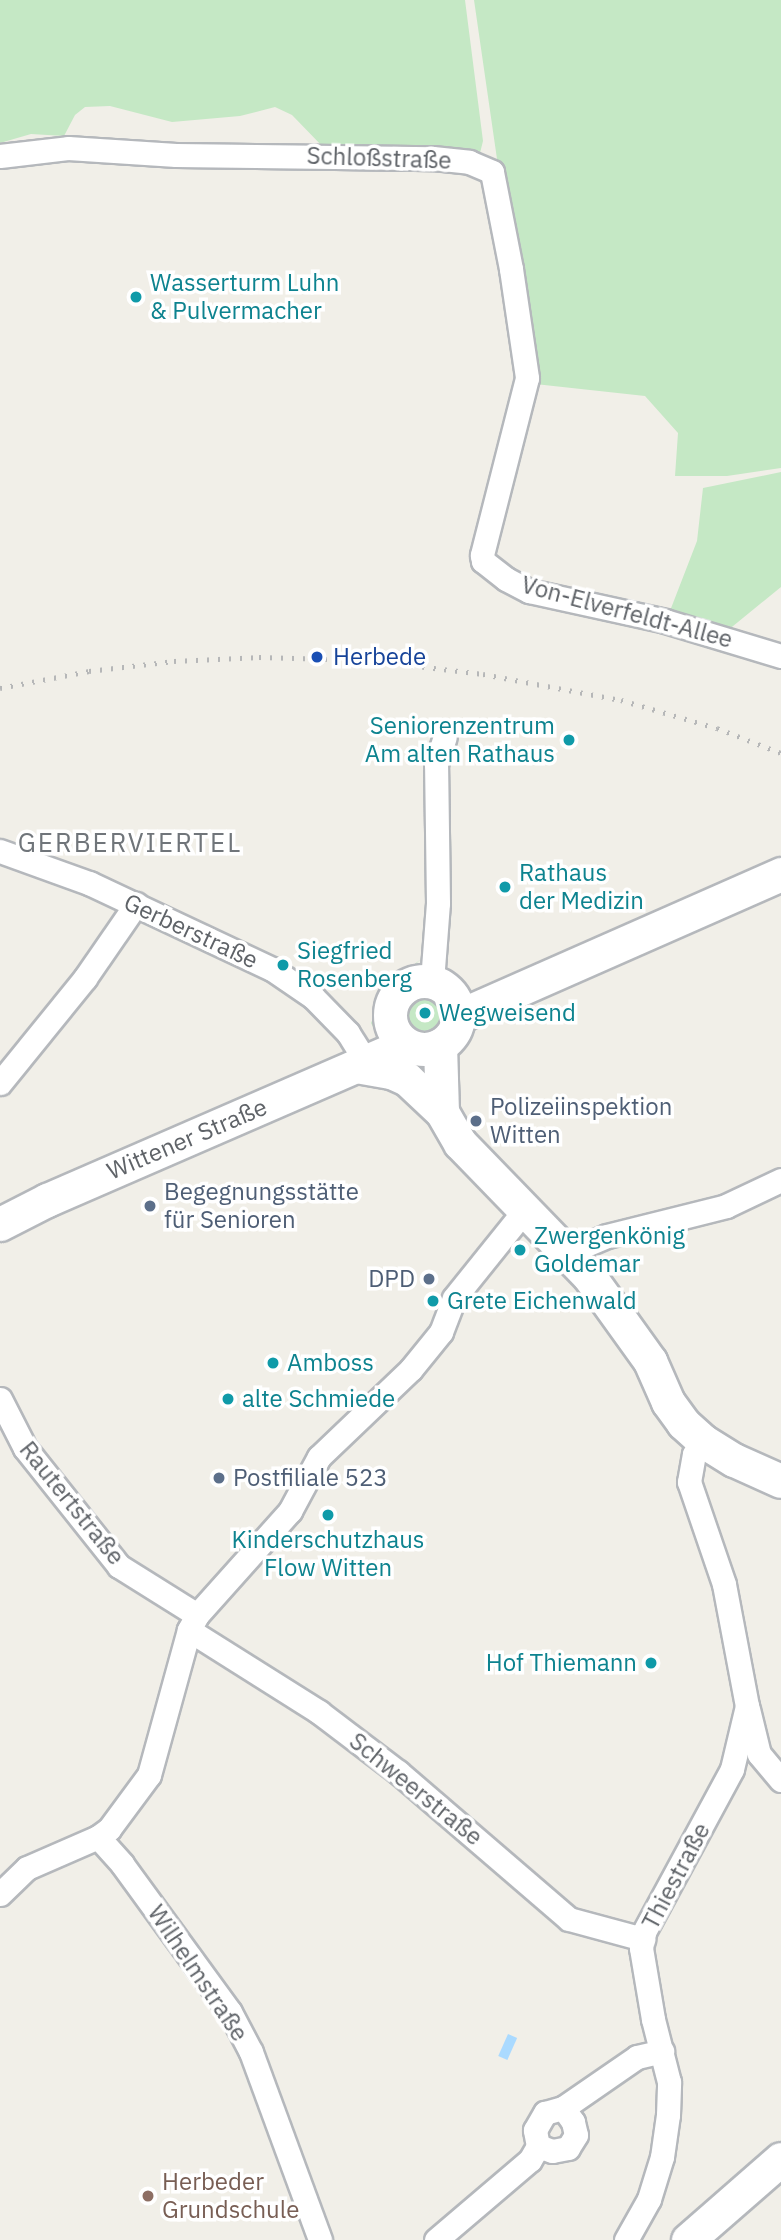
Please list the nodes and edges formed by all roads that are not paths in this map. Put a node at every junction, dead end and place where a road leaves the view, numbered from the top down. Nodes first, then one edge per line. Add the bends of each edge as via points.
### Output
1 (0, 156) edge
2 (482, 555) joint
3 (781, 656) edge
4 (444, 737) dead end
5 (0, 851) edge
6 (777, 876) edge
7 (136, 904) junction
8 (447, 996) junction
9 (412, 1040) junction
10 (347, 1064) junction
11 (0, 1083) edge
12 (437, 1106) junction
13 (781, 1180) edge
14 (47, 1200) junction
15 (0, 1210) edge
16 (524, 1211) junction
17 (0, 1224) edge
18 (567, 1253) junction
19 (0, 1399) edge
20 (703, 1441) junction
21 (781, 1481) edge
22 (193, 1623) junction
23 (747, 1706) junction
24 (781, 1780) edge
25 (98, 1837) junction
26 (0, 1894) edge
27 (643, 1939) junction
28 (662, 2051) junction
29 (563, 2108) junction
30 (538, 2146) junction
31 (781, 2160) edge
32 (320, 2240) edge
33 (436, 2240) edge
34 (626, 2240) edge
35 (688, 2240) edge

1 - 2 street, Schloßstraße via 68,148 176,155 419,158 469,162 492,172 527,378
2 - 3 street, Von-Elverfeldt-Allee via 506,579 529,591 665,621
4 - 8 street via 436,764 438,903
5 - 7 street, Gerberstraße
6 - 8 main road via 577,964
7 - 10 street, Gerberstraße via 272,969 313,997 348,1033
7 - 11 street via 85,978
8 - 9 main road via 453,1034
8 - 9 main road via 410,984 400,990 390,1010
9 - 10 main road, Wittener Straße
9 - 12 main road
10 - 12 main road via 407,1079
10 - 14 main road, Wittener Straße
12 - 16 main road via 460,1143
13 - 18 street via 726,1206 607,1236
14 - 15 main road, Wittener Straße
14 - 17 main road, Wittener Straße
16 - 18 main road
16 - 22 street via 454,1298 441,1332 411,1369 319,1457 289,1511
18 - 20 main road via 624,1321 650,1361 668,1402
19 - 22 street, Rautertstraße via 24,1448 119,1566
20 - 21 main road
20 - 23 street, Thiestraße via 694,1454 689,1482 724,1584
22 - 25 street via 149,1775
22 - 27 street, Schweerstraße via 398,1772 569,1919
23 - 24 street, Thiestraße via 759,1754
23 - 27 street, Thiestraße via 732,1769
25 - 26 street via 27,1868
25 - 32 street, Wilhelmstraße via 230,2012 251,2052
27 - 28 street, Thiestraße via 653,2019
28 - 29 street via 637,2057
28 - 34 street, Thiestraße via 669,2082 662,2157 649,2199
29 - 30 street via 545,2113 535,2130
29 - 30 street via 576,2134 568,2148 552,2151
30 - 33 street via 530,2160
31 - 35 main road

